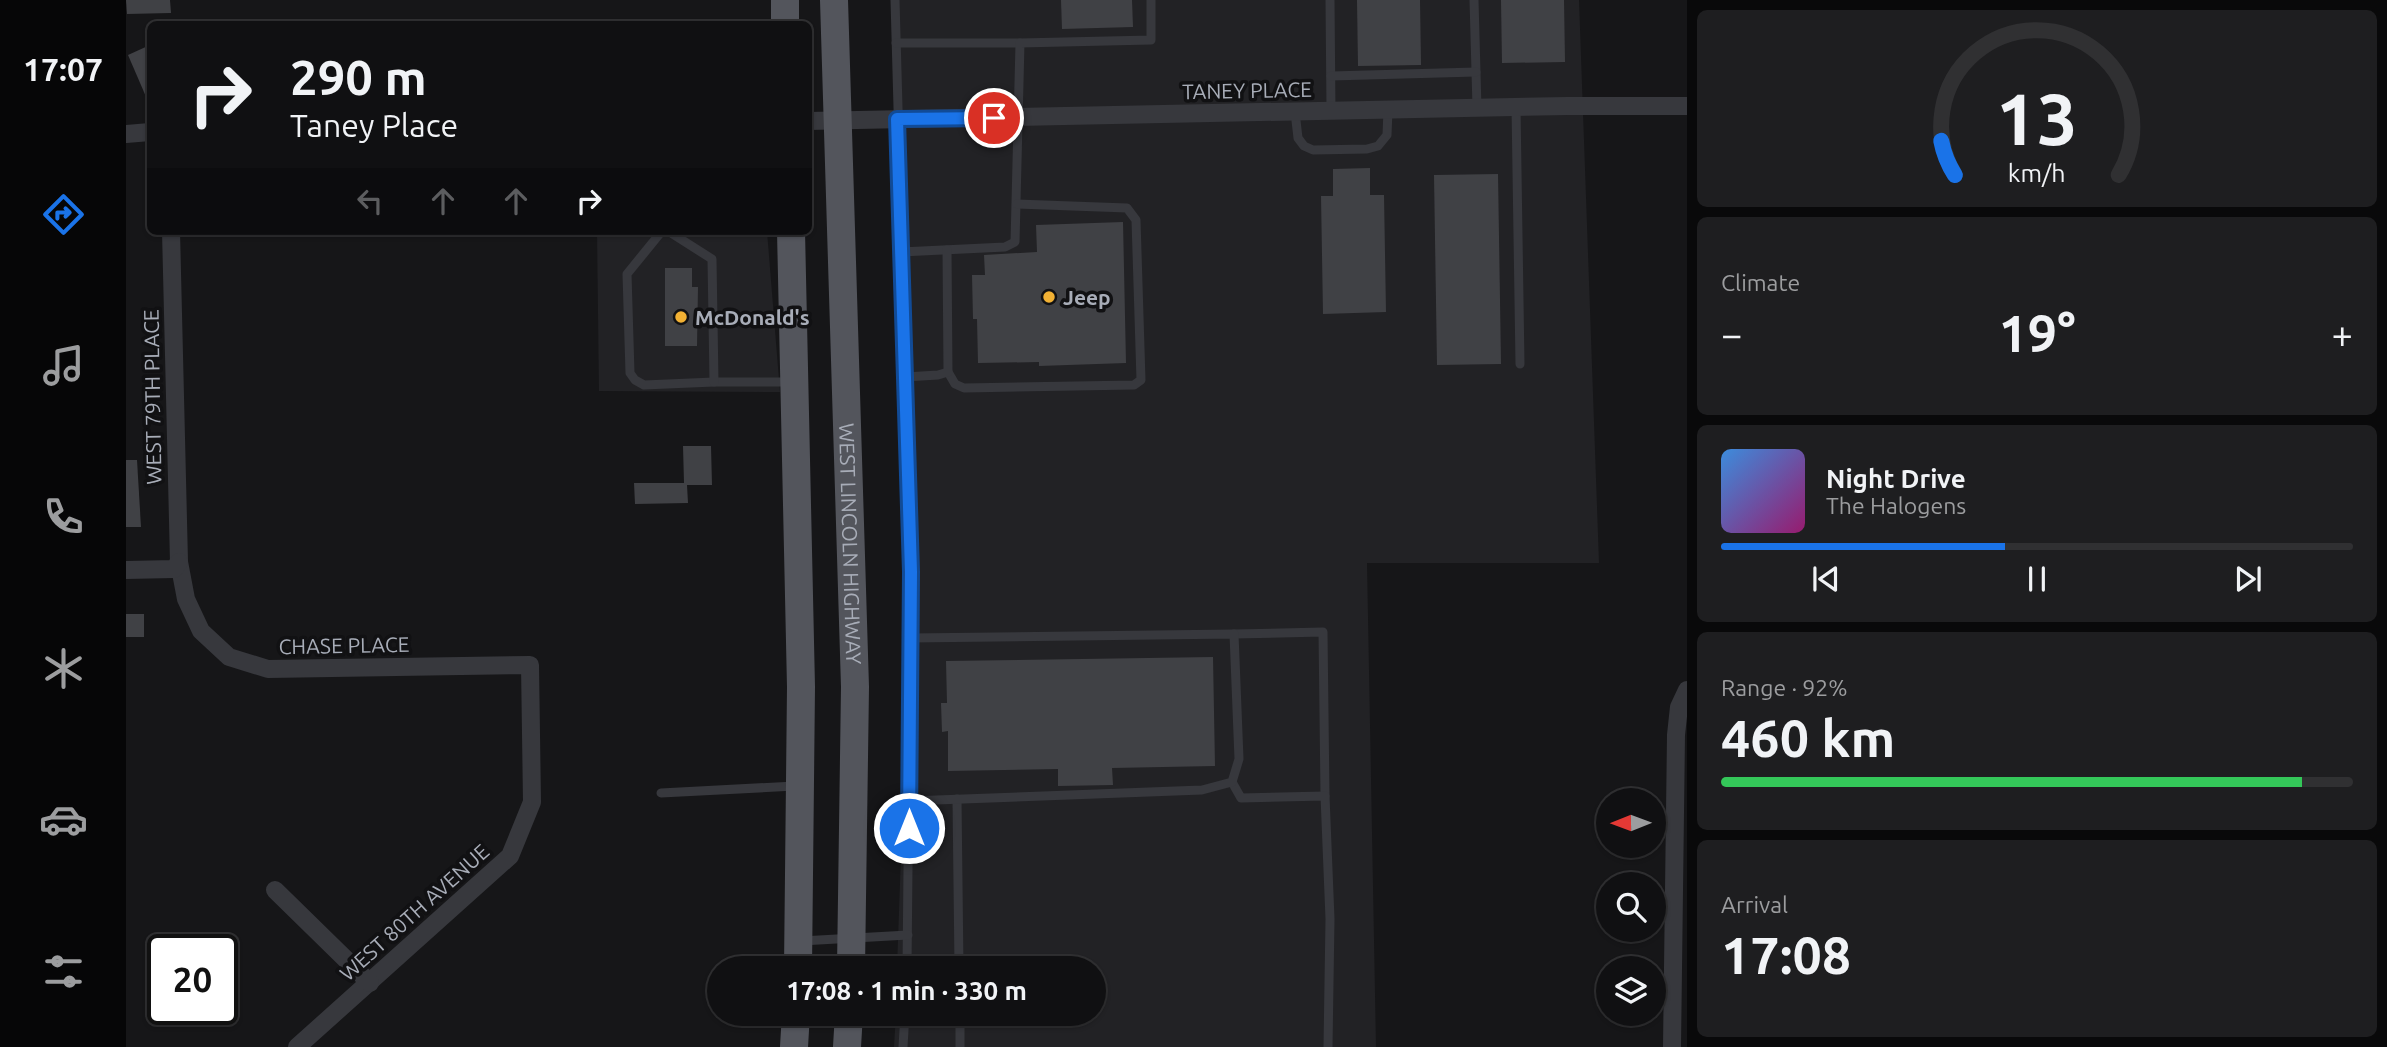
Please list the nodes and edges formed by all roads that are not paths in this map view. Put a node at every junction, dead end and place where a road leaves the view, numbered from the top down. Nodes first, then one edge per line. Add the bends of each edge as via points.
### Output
1 (785, 0) edge
2 (834, 0) edge
3 (895, 0) edge
4 (1151, 0) edge
5 (1329, 0) edge
6 (1474, 0) edge
7 (785, 21) edge
8 (896, 43) junction
9 (1020, 43) junction
10 (1476, 72) junction
11 (1331, 76) junction
12 (1687, 106) edge
13 (1516, 107) junction
14 (1477, 108) junction
15 (1388, 110) junction
16 (1331, 111) junction
17 (1294, 112) junction
18 (1019, 117) junction
19 (897, 119) junction
20 (812, 121) edge
21 (836, 121) junction
22 (147, 132) edge
23 (126, 134) edge
24 (1017, 204) junction
25 (172, 235) edge
26 (659, 235) edge
27 (674, 235) edge
28 (791, 235) edge
29 (947, 250) junction
30 (901, 251) junction
31 (1520, 365) dead end
32 (948, 372) junction
33 (905, 377) junction
34 (714, 382) junction
35 (794, 382) junction
36 (179, 562) junction
37 (126, 570) edge
38 (1234, 634) junction
39 (910, 638) junction
40 (530, 665) joint
41 (1687, 690) edge
42 (1232, 782) junction
43 (800, 786) junction
44 (661, 793) dead end
45 (1325, 796) junction
46 (957, 799) junction
47 (909, 801) junction
48 (1681, 885) edge
49 (275, 890) dead end
50 (908, 935) junction
51 (852, 937) junction
52 (799, 955) edge
53 (851, 956) edge
54 (907, 956) edge
55 (959, 956) edge
56 (370, 983) junction
57 (795, 1026) edge
58 (848, 1026) edge
59 (904, 1026) edge
60 (960, 1026) edge
61 (297, 1047) edge
62 (794, 1047) edge
63 (847, 1047) edge
64 (903, 1047) edge
65 (960, 1047) edge
66 (1328, 1047) edge
67 (1672, 1047) edge

1 - 7 main road
2 - 21 main road, WEST LINCOLN HIGHWAY
3 - 8 lane
4 - 9 lane via 1151,40
5 - 11 lane
6 - 10 lane
8 - 9 lane
8 - 19 lane
9 - 18 lane
10 - 11 lane
10 - 14 lane
11 - 16 lane
12 - 13 street, TANEY PLACE
13 - 14 street, TANEY PLACE
13 - 31 lane
14 - 15 street, TANEY PLACE
15 - 16 street, TANEY PLACE
15 - 17 lane via 1387,135 1378,146 1367,149 1313,150 1304,146
16 - 17 street, TANEY PLACE
17 - 18 street, TANEY PLACE
18 - 19 street, TANEY PLACE
18 - 24 lane
19 - 21 street, TANEY PLACE
19 - 30 lane
20 - 21 street, TANEY PLACE
21 - 51 main road, WEST LINCOLN HIGHWAY via 855,687
22 - 23 street
24 - 29 lane via 1015,242 1006,247
24 - 32 lane via 1127,208 1136,220 1141,380 1134,386 964,388 955,384
25 - 36 street, WEST 79TH PLACE
26 - 34 lane via 627,274 630,373 644,385
27 - 34 lane via 712,259
28 - 35 main road
29 - 30 lane
29 - 32 lane
30 - 33 lane
32 - 33 lane
33 - 39 lane
34 - 35 lane
35 - 43 main road
36 - 37 street via 174,569
36 - 40 street, CHASE PLACE via 186,599 201,631 229,657 268,669
38 - 39 lane
38 - 42 lane via 1240,760
38 - 45 lane via 1323,632
39 - 47 lane
40 - 56 street, WEST 80TH AVENUE via 532,802 510,856
41 - 48 street via 1679,707 1676,735
42 - 45 lane via 1241,798
42 - 46 lane via 1202,790
43 - 44 lane
43 - 52 main road
45 - 66 lane via 1330,919
46 - 47 lane
46 - 55 lane
47 - 50 lane
48 - 67 street
49 - 56 street
50 - 51 lane
50 - 54 lane
51 - 52 lane
51 - 53 main road, WEST LINCOLN HIGHWAY
56 - 61 street, WEST 80TH AVENUE
57 - 62 main road
58 - 63 main road
59 - 64 lane
60 - 65 lane

